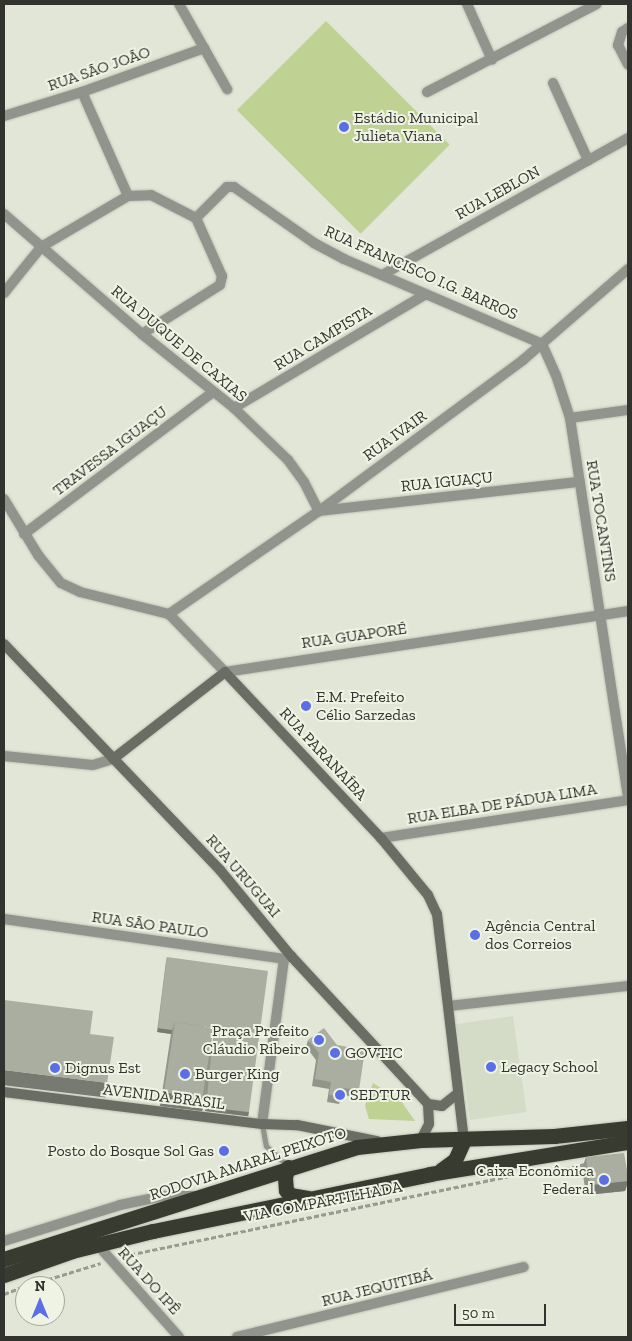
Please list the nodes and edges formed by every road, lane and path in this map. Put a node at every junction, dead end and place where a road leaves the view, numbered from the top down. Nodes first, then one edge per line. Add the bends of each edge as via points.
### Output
1 (179, 4) edge
2 (467, 4) edge
3 (597, 4) edge
4 (628, 28) edge
5 (204, 48) junction
6 (492, 60) junction
7 (628, 64) edge
8 (553, 83) dead end
9 (227, 88) dead end
10 (82, 92) junction
11 (427, 92) dead end
12 (4, 116) edge
13 (628, 138) edge
14 (588, 160) junction
15 (128, 196) junction
16 (4, 214) edge
17 (196, 218) junction
18 (41, 247) junction
19 (628, 269) edge
20 (4, 275) edge
21 (382, 275) junction
22 (14, 280) junction
23 (4, 293) edge
24 (426, 294) junction
25 (142, 334) junction
26 (542, 344) junction
27 (213, 392) junction
28 (234, 408) junction
29 (628, 410) edge
30 (570, 418) junction
31 (579, 482) junction
32 (4, 499) edge
33 (319, 511) junction
34 (24, 534) junction
35 (628, 611) edge
36 (170, 614) junction
37 (602, 616) junction
38 (4, 644) edge
39 (225, 672) junction
40 (4, 756) edge
41 (113, 759) junction
42 (628, 798) edge
43 (381, 838) junction
44 (4, 920) edge
45 (288, 957) junction
46 (628, 986) edge
47 (449, 1006) junction
48 (4, 1092) edge
49 (457, 1094) junction
50 (428, 1104) junction
51 (262, 1124) junction
52 (628, 1128) edge
53 (421, 1140) junction
54 (464, 1140) junction
55 (380, 1142) junction
56 (624, 1145) edge
57 (593, 1163) edge
58 (288, 1166) junction
59 (430, 1174) junction
60 (200, 1198) junction
61 (313, 1199) junction
62 (4, 1242) edge
63 (97, 1244) junction
64 (4, 1259) edge
65 (110, 1260) junction
66 (524, 1267) dead end
67 (4, 1275) edge
68 (58, 1276) edge
69 (179, 1337) edge
70 (237, 1337) edge

1 - 5 street
2 - 6 street
3 - 6 street
4 - 7 street via 622,32 618,45
5 - 9 street
5 - 10 street, RUA SÃO JOÃO
6 - 11 street
8 - 14 street
10 - 12 street, RUA SÃO JOÃO
10 - 15 street
13 - 14 street, RUA LEBLON
14 - 21 street, RUA LEBLON
15 - 17 street via 151,195
15 - 18 street
16 - 18 street, RUA DUQUE DE CAXIAS
17 - 21 street, RUA FRANCISCO I.G. BARROS via 227,187 234,187 314,243
17 - 25 street via 222,276 220,285
18 - 22 street
18 - 25 street, RUA DUQUE DE CAXIAS
19 - 26 street, RUA IVAIR
20 - 22 street
21 - 24 street, RUA FRANCISCO I.G. BARROS
22 - 23 street
24 - 26 street, RUA FRANCISCO I.G. BARROS
24 - 28 street, RUA CAMPISTA
25 - 27 street, RUA DUQUE DE CAXIAS
26 - 30 street, RUA TOCANTINS
26 - 33 street, RUA IVAIR
27 - 28 street, RUA DUQUE DE CAXIAS
27 - 34 street, TRAVESSA IGUAÇU
28 - 33 street, RUA DUQUE DE CAXIAS via 288,460
29 - 30 street
30 - 31 street, RUA TOCANTINS
31 - 33 street, RUA IGUAÇU
31 - 37 street, RUA TOCANTINS
32 - 34 street
33 - 36 street, RUA IVAIR
34 - 36 street via 49,572 61,583 80,592
35 - 37 street, RUA GUAPORÉ
36 - 39 street, RUA PARANAÍBA
37 - 39 street, RUA GUAPORÉ
37 - 42 street, RUA TOCANTINS
38 - 41 street, RUA URUGUAI
39 - 41 street, RUA GUAPORÉ
39 - 43 street, RUA PARANAÍBA
40 - 41 street via 93,765
41 - 45 street, RUA URUGUAI via 220,870
42 - 43 street, RUA ELBA DE PÁDUA LIMA
43 - 47 street, RUA PARANAÍBA via 428,895 437,914
44 - 45 street, RUA SÃO PAULO
45 - 50 street, RUA URUGUAI
45 - 51 street
46 - 47 street
47 - 49 street, RUA PARANAÍBA
48 - 51 street, AVENIDA BRASIL
49 - 50 street via 442,1106
49 - 54 street, RUA PARANAÍBA
50 - 53 street via 429,1124
51 - 55 street, AVENIDA BRASIL via 322,1129
51 - 58 lane via 266,1146
52 - 54 highway, RODOVIA AMARAL PEIXOTO via 554,1136
53 - 54 highway, RODOVIA AMARAL PEIXOTO
53 - 55 highway, RODOVIA AMARAL PEIXOTO
54 - 59 highway via 455,1160
55 - 58 highway, RODOVIA AMARAL PEIXOTO
56 - 59 highway
57 - 65 path, VIA COMPARTILHADA via 227,1232
58 - 60 highway, RODOVIA AMARAL PEIXOTO
58 - 61 highway via 286,1190 298,1198
59 - 61 highway
60 - 62 street via 164,1196 68,1219
60 - 64 highway, RODOVIA AMARAL PEIXOTO
61 - 63 highway
63 - 65 street, RUA DO IPÊ
63 - 67 highway
65 - 68 path, VIA COMPARTILHADA
65 - 69 street, RUA DO IPÊ
66 - 70 street, RUA JEQUITIBÁ

